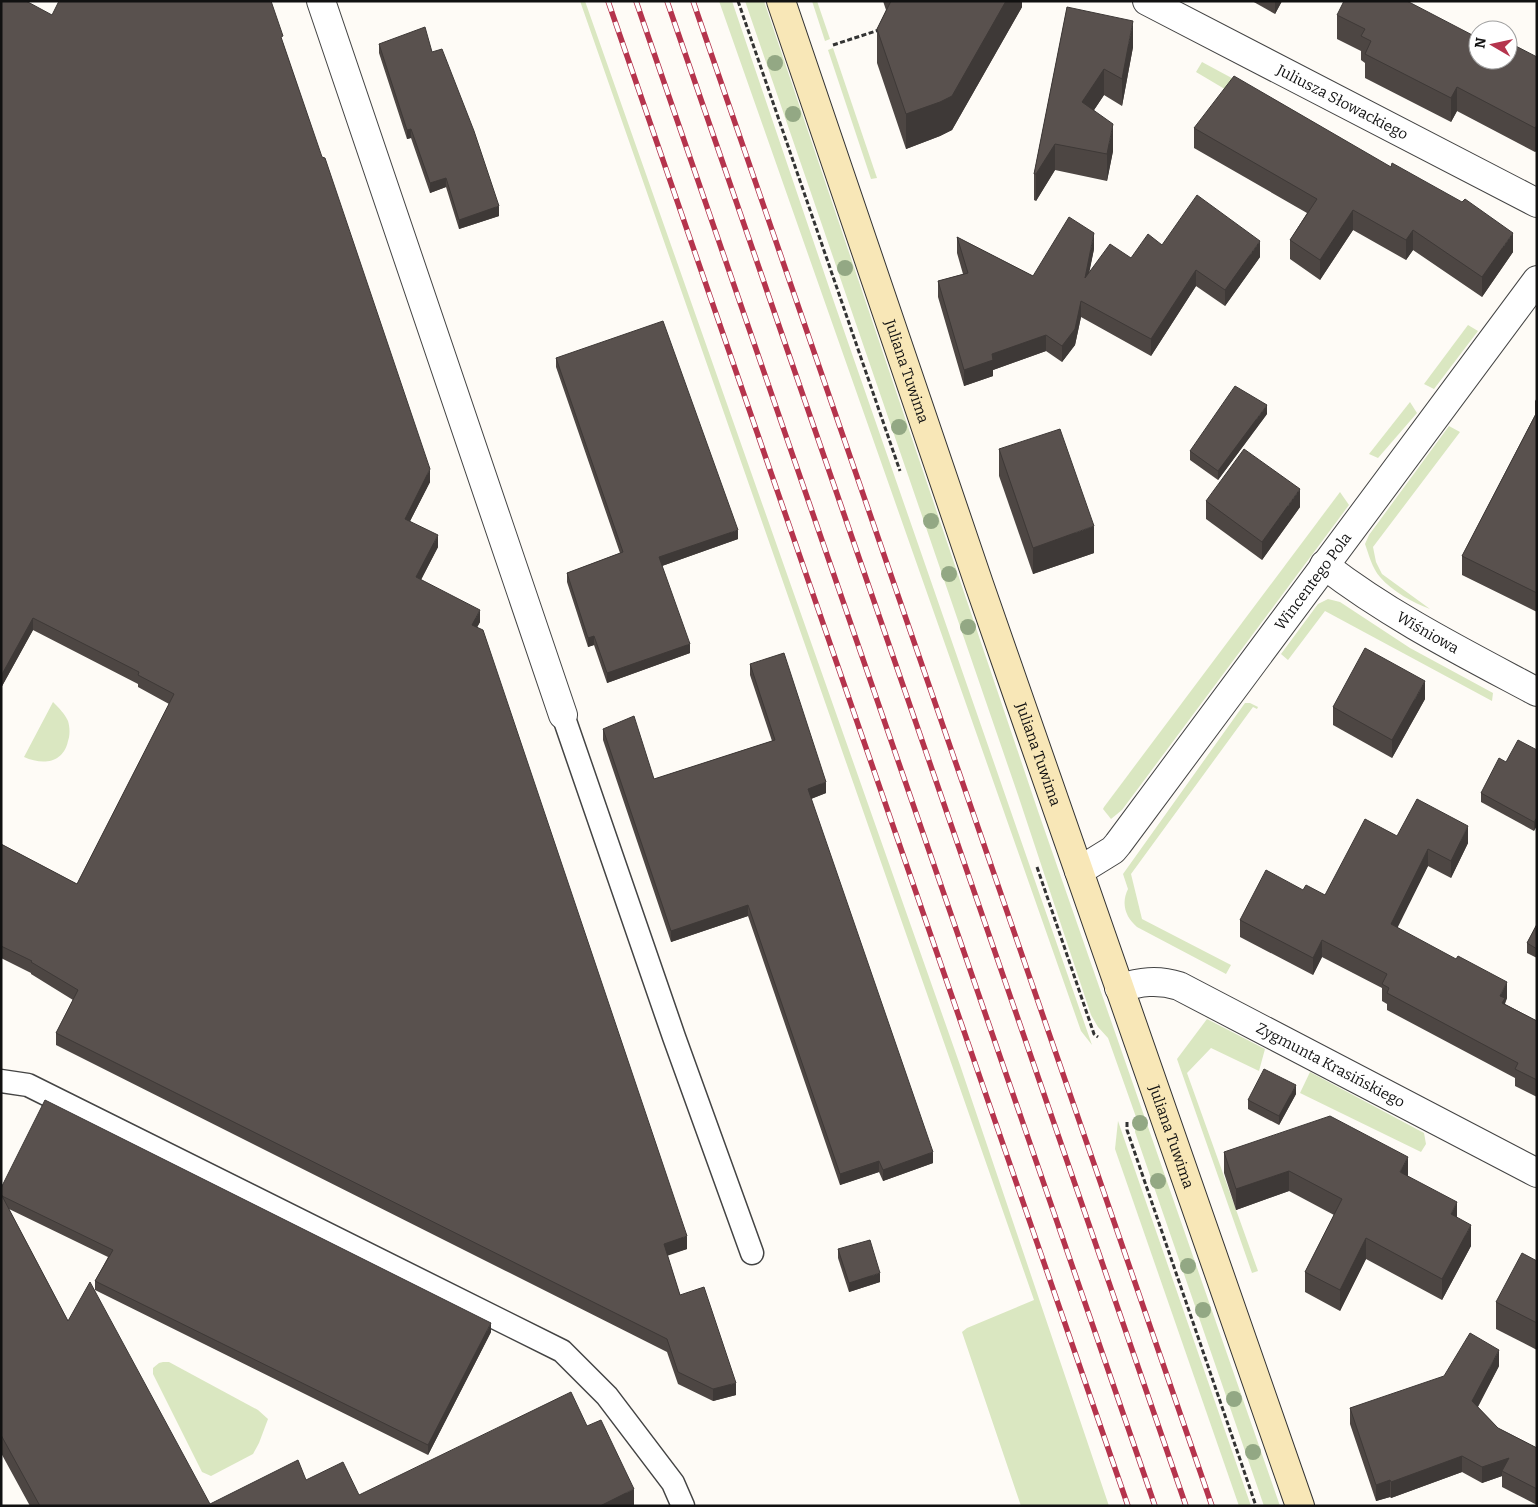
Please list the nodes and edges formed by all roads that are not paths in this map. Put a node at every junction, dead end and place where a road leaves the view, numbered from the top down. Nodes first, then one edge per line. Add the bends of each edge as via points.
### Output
1 (321, 1) edge
2 (781, 1) edge
3 (1147, 1) edge
4 (1537, 203) edge
5 (1537, 280) edge
6 (1324, 565) junction
7 (1537, 692) edge
8 (563, 715) joint
9 (1079, 871) junction
10 (1119, 988) junction
11 (1, 1081) edge
12 (1537, 1173) edge
13 (752, 1253) dead end
14 (683, 1506) edge
15 (1300, 1506) edge

1 - 8 street
2 - 9 street, Juliana Tuwima via 978,584
3 - 4 street, Juliusza Słowackiego
5 - 6 street, Wincentego Pola
6 - 7 street, Wiśniowa via 1419,629
6 - 9 street, Wincentego Pola via 1118,844
8 - 13 lane
9 - 10 street, Juliana Tuwima
10 - 12 street, Zygmunta Krasińskiego via 1148,981 1179,986
10 - 15 street, Juliana Tuwima
11 - 14 lane via 28,1085 562,1351 607,1396 673,1483

